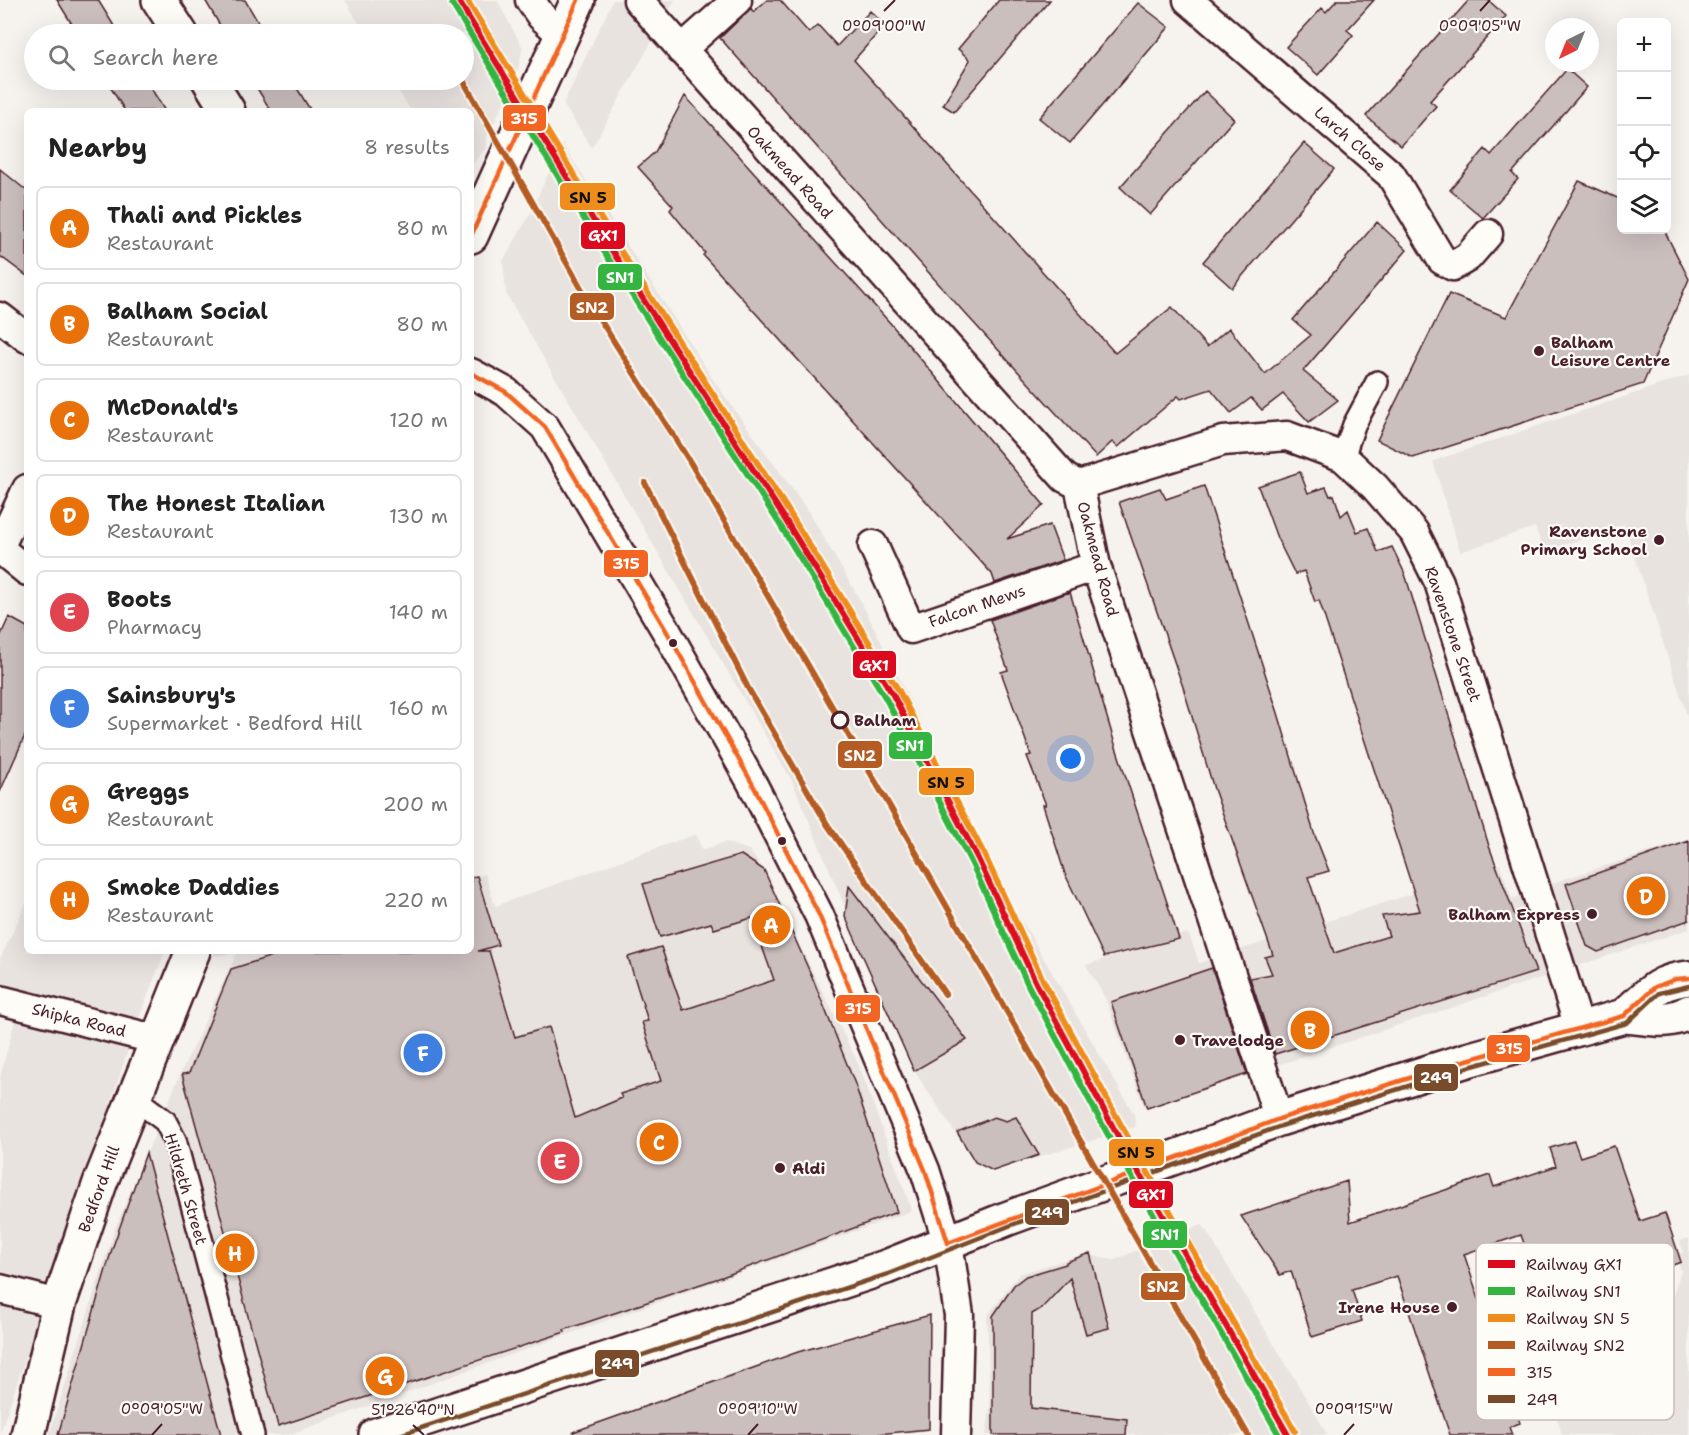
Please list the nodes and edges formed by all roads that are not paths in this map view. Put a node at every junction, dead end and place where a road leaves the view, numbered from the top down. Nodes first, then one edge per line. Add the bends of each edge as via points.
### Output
1 (159, 0) edge
2 (530, 0) edge
3 (578, 0) edge
4 (638, 0) edge
5 (737, 0) edge
6 (1188, 0) edge
7 (175, 24) edge
8 (562, 34) junction
9 (681, 50) junction
10 (215, 90) edge
11 (226, 108) edge
12 (474, 229) edge
13 (1488, 234) dead end
14 (0, 317) edge
15 (24, 336) edge
16 (474, 375) edge
17 (1377, 382) dead end
18 (1343, 457) junction
19 (1079, 485) junction
20 (24, 495) edge
21 (873, 545) dead end
22 (0, 547) edge
23 (1096, 566) junction
24 (24, 568) edge
25 (192, 954) edge
26 (1689, 978) edge
27 (0, 1000) edge
28 (1689, 1012) edge
29 (1624, 1016) junction
30 (1580, 1030) junction
31 (158, 1040) junction
32 (133, 1097) junction
33 (1280, 1119) junction
34 (948, 1243) junction
35 (0, 1289) edge
36 (59, 1304) junction
37 (28, 1435) edge
38 (253, 1435) edge
39 (376, 1435) edge
40 (956, 1435) edge

1 - 7 main road
2 - 8 street
3 - 8 main road
4 - 9 street, Oakmead Road
5 - 9 street
6 - 13 street, Larch Close via 1391,175 1442,260 1453,266 1468,257
8 - 12 main road
9 - 19 street, Oakmead Road via 1065,478
10 - 11 main road
14 - 15 street
16 - 34 street via 506,392 546,427 752,783 819,915 921,1160
17 - 18 street via 1354,425
18 - 19 street, Ravenstone Street via 1287,436 1223,441
18 - 30 street, Ravenstone Street via 1414,532 1439,582
19 - 23 street, Oakmead Road
20 - 22 street
21 - 23 street, Falcon Mews via 911,629
22 - 24 street
23 - 33 street, Oakmead Road
25 - 31 main road, Bedford Hill
26 - 29 main road via 1655,987
27 - 31 street, Shipka Road
28 - 29 main road via 1651,1021
29 - 30 main road
30 - 33 main road via 1467,1060
31 - 32 main road, Bedford Hill
32 - 36 main road, Bedford Hill
32 - 38 street, Hildreth Street via 165,1121 175,1140
33 - 34 main road
34 - 39 main road via 886,1267
34 - 40 street via 959,1315
35 - 36 street
36 - 37 main road, Bedford Hill

